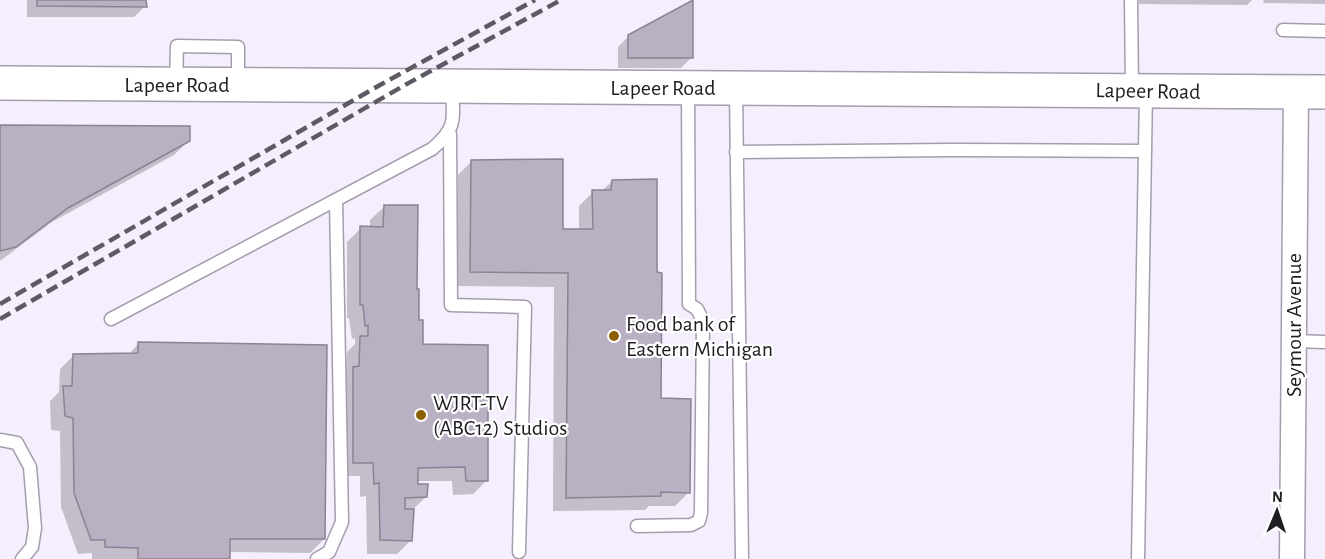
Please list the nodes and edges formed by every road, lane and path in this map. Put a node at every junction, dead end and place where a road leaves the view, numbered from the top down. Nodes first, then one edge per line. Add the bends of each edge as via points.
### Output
1 (1131, 0) edge
2 (1283, 30) dead end
3 (1325, 31) edge
4 (0, 83) edge
5 (452, 86) junction
6 (688, 87) junction
7 (736, 87) junction
8 (1139, 90) junction
9 (1310, 91) edge
10 (450, 134) junction
11 (1145, 151) junction
12 (736, 152) junction
13 (336, 200) junction
14 (111, 320) dead end
15 (1293, 341) junction
16 (1325, 342) edge
17 (0, 440) edge
18 (637, 526) dead end
19 (519, 552) dead end
20 (22, 559) edge
21 (317, 559) edge
22 (742, 559) edge
23 (1138, 559) edge
24 (1292, 559) edge

1 - 8 lane
2 - 3 lane
4 - 5 main road, Lapeer Road
5 - 6 main road, Lapeer Road
5 - 10 lane
6 - 7 main road, Lapeer Road
6 - 18 lane via 689,303 703,321 701,513 699,521 690,525
7 - 8 main road, Lapeer Road
7 - 12 lane
8 - 9 main road, Lapeer Road
8 - 11 lane
9 - 15 street, Seymour Avenue
10 - 13 lane via 432,149
10 - 19 lane via 450,305 525,307
11 - 12 lane
11 - 23 lane
12 - 22 lane
13 - 14 lane
13 - 21 lane via 342,522 329,552
15 - 16 lane
15 - 24 street, Seymour Avenue
17 - 20 lane via 17,444 30,467 35,528 32,547

